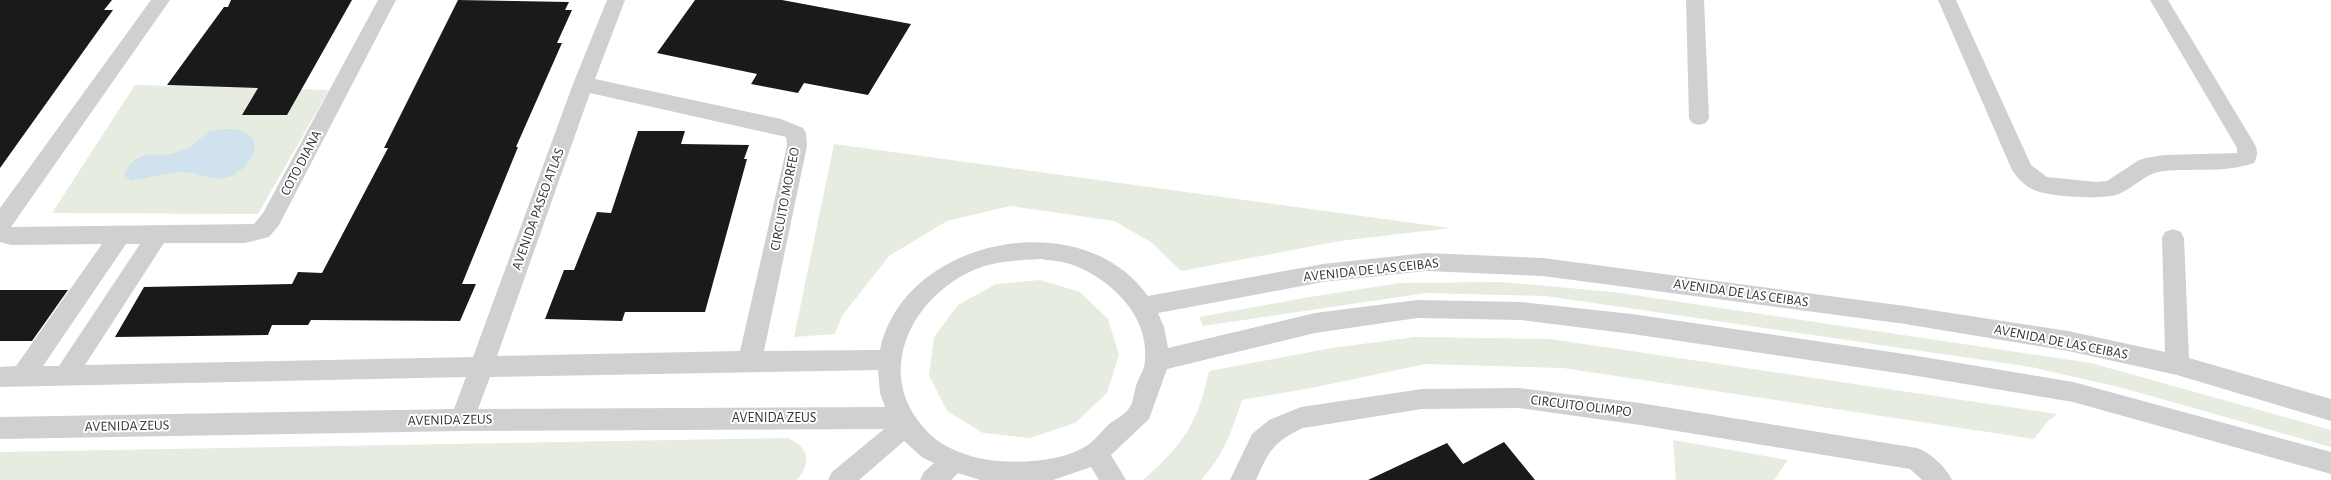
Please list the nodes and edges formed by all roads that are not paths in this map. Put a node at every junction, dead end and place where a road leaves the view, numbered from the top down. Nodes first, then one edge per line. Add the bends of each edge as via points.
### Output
1 (161, 0) edge
2 (387, 0) edge
3 (616, 0) edge
4 (1695, 0) edge
5 (1947, 0) edge
6 (2159, 0) edge
7 (583, 84) junction
8 (1699, 118) dead end
9 (0, 229) edge
10 (0, 232) edge
11 (157, 236) junction
12 (119, 237) junction
13 (2173, 238) dead end
14 (1144, 306) junction
15 (889, 360) junction
16 (1157, 360) junction
17 (750, 361) junction
18 (2177, 365) junction
19 (480, 368) junction
20 (66, 375) junction
21 (11, 377) edge
22 (2331, 410) edge
23 (462, 420) junction
24 (903, 422) junction
25 (0, 428) edge
26 (1096, 453) junction
27 (952, 463) junction
28 (2331, 463) edge
29 (1069, 474) edge
30 (841, 480) edge
31 (933, 480) edge
32 (1112, 480) edge
33 (1244, 480) edge
34 (1939, 480) edge

1 - 9 street via 0,223
2 - 11 street, COTO DIANA via 271,219 261,231 245,234
3 - 7 street, AVENIDA PASEO ATLAS
4 - 8 street
5 - 6 street via 2024,170 2032,179 2043,185 2097,190 2112,188 2146,166 2236,161 2247,157 2247,148
7 - 17 street, CIRCUITO MORFEO via 782,126 796,133 797,146
7 - 19 street, AVENIDA PASEO ATLAS
10 - 12 street, COTO DIANA via 11,236
11 - 12 street, COTO DIANA
11 - 20 street
12 - 21 street
13 - 18 street
14 - 15 street via 1118,278 1083,259 1042,250 1000,253 959,267 925,291 900,323
14 - 16 street via 1154,332
14 - 18 street, AVENIDA DE LAS CEIBAS via 1323,273 1426,262 1543,267 1913,316 2068,341
15 - 17 street
15 - 24 street via 890,390
16 - 26 street via 1140,412
16 - 28 street via 1322,322 1417,309 1521,312 1632,324 1911,364 2073,392
17 - 19 street
18 - 22 street, AVENIDA DE LAS CEIBAS
19 - 20 street
19 - 23 street, AVENIDA PASEO ATLAS
20 - 21 street
23 - 24 street, AVENIDA ZEUS
23 - 25 street, AVENIDA ZEUS
24 - 27 street via 926,447
24 - 30 street
26 - 29 street
26 - 32 street
27 - 29 street via 988,474
27 - 31 street
33 - 34 street, CIRCUITO OLIMPO via 1261,442 1278,428 1301,418 1422,399 1519,398 1640,414 1917,459

